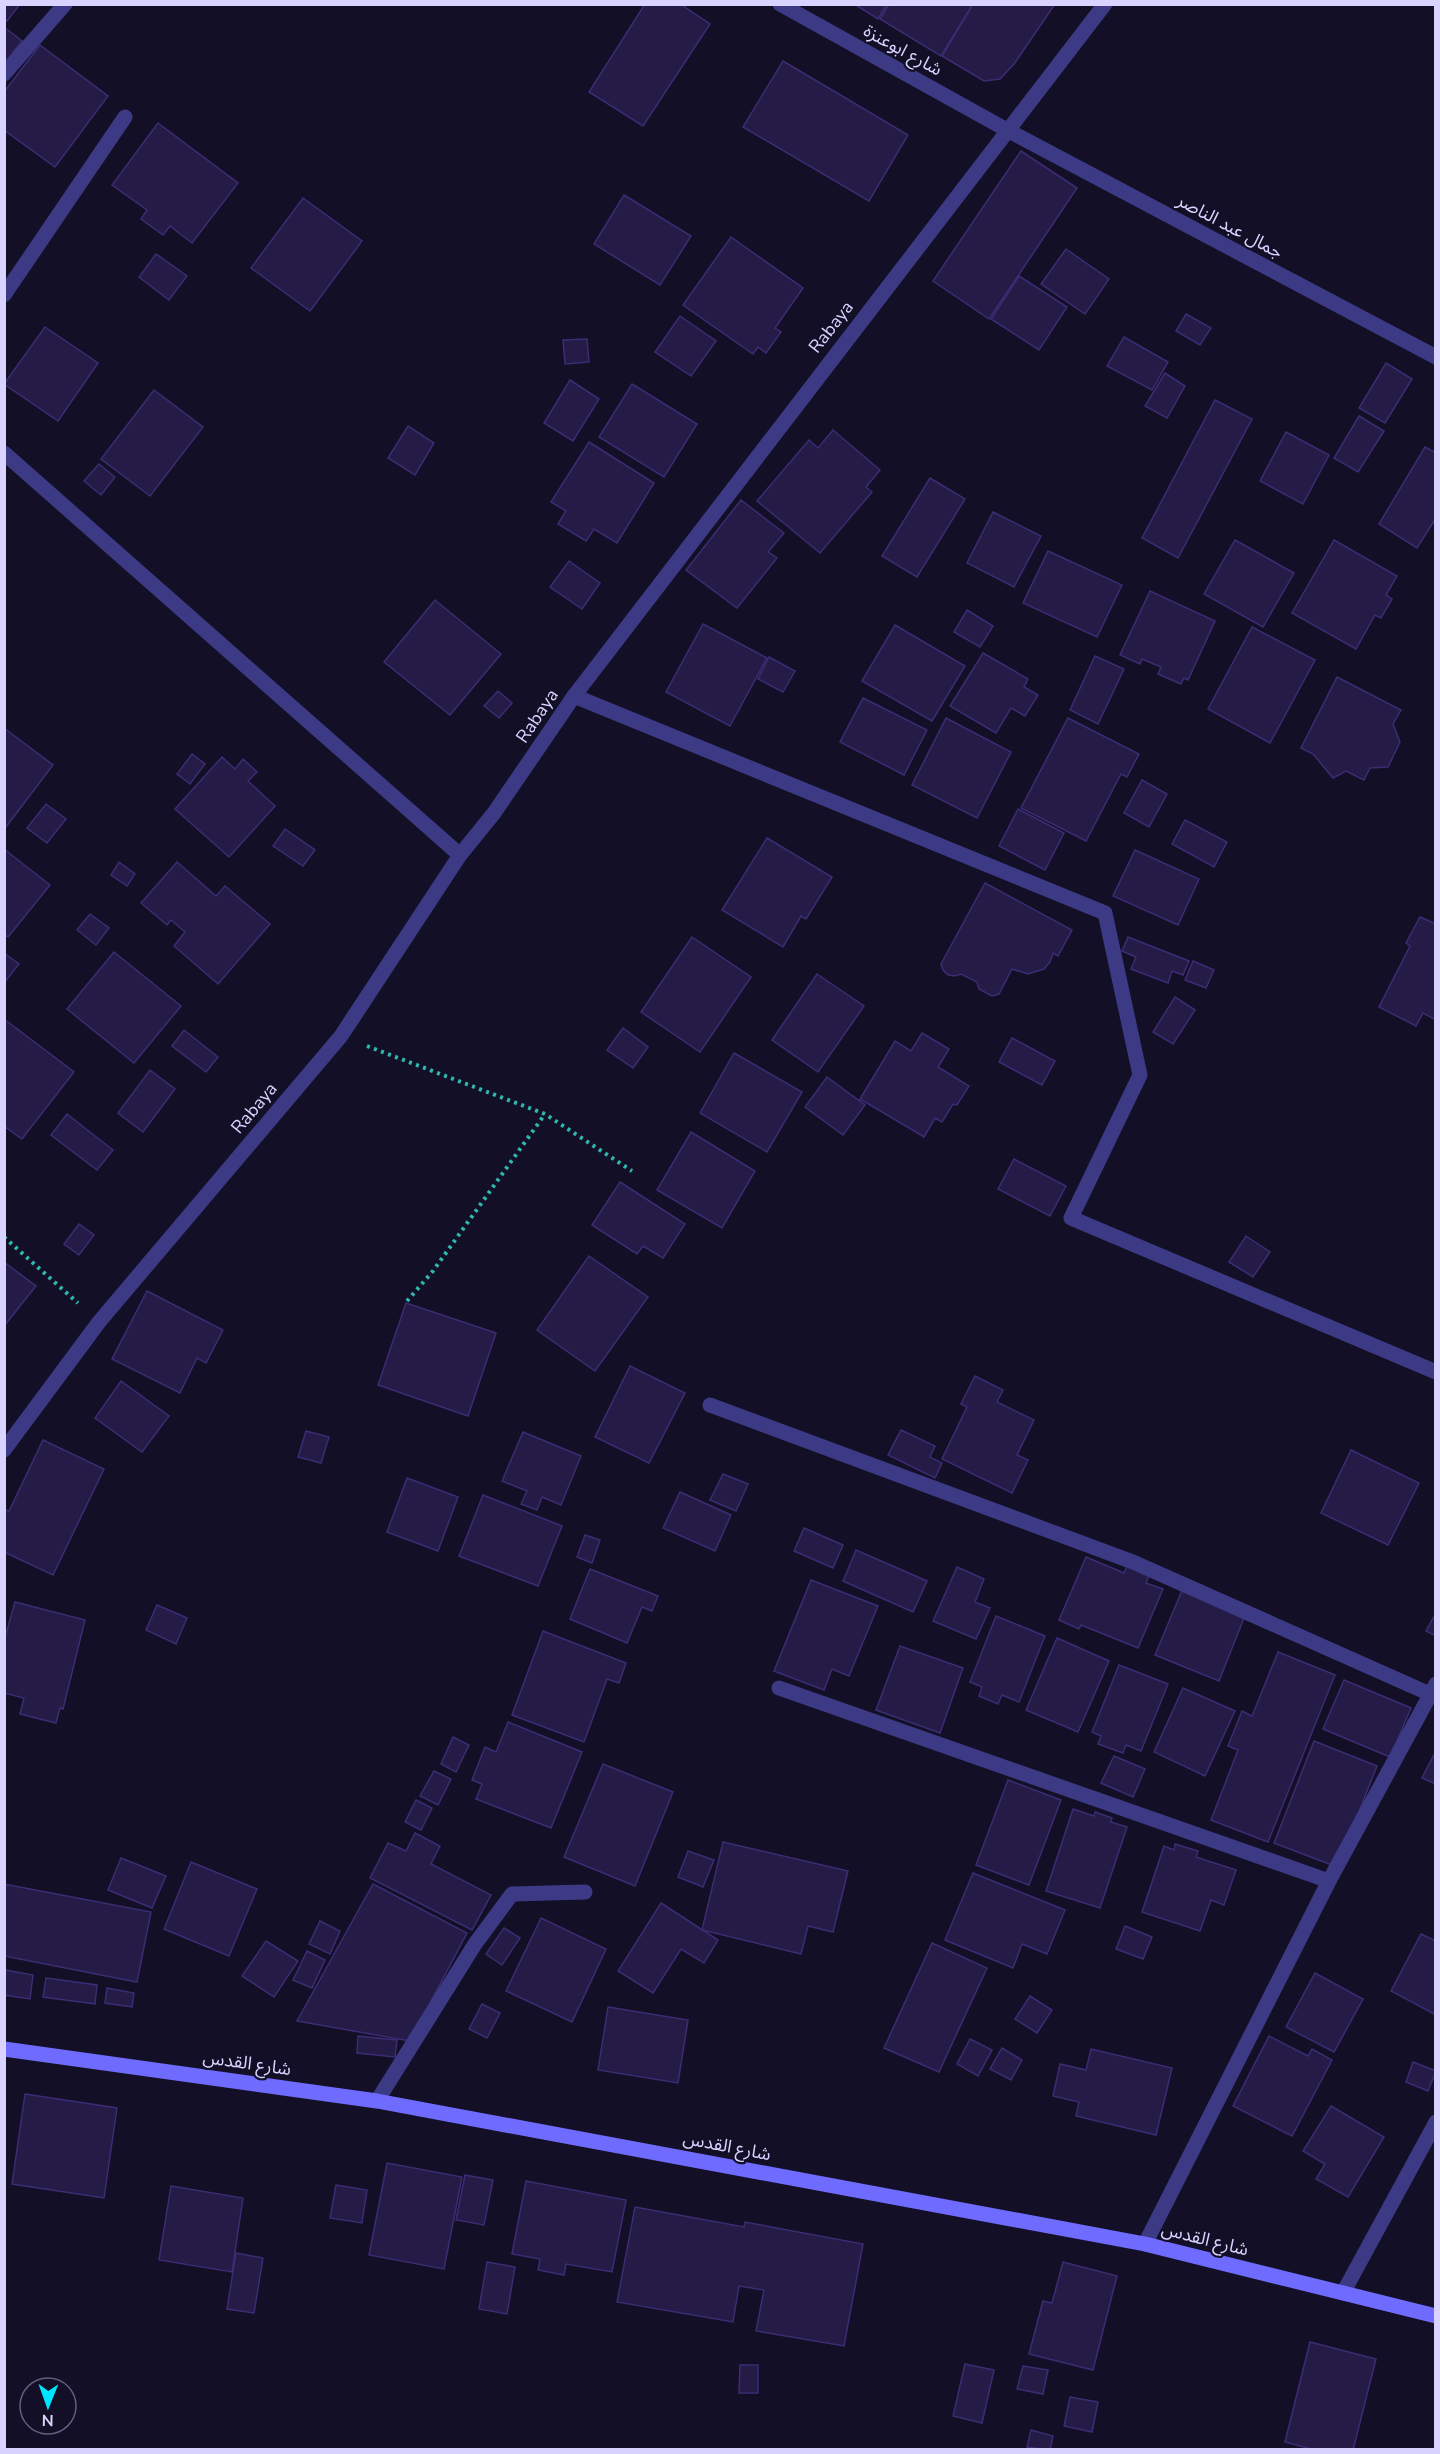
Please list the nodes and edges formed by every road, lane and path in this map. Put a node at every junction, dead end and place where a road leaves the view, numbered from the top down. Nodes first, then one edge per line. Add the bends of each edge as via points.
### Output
1 (65, 4) edge
2 (780, 4) edge
3 (1105, 4) edge
4 (4, 74) edge
5 (125, 117) dead end
6 (1007, 130) junction
7 (4, 295) edge
8 (1436, 357) edge
9 (4, 453) edge
10 (574, 696) junction
11 (460, 855) junction
12 (341, 1035) junction
13 (545, 1114) junction
14 (632, 1171) dead end
15 (4, 1237) edge
16 (407, 1301) dead end
17 (99, 1322) junction
18 (1434, 1369) edge
19 (710, 1405) dead end
20 (4, 1450) edge
21 (779, 1688) dead end
22 (1433, 1689) edge
23 (1329, 1881) junction
24 (585, 1892) dead end
25 (4, 2049) edge
26 (377, 2101) junction
27 (1436, 2122) edge
28 (1145, 2244) junction
29 (1343, 2293) junction
30 (1436, 2316) edge

1 - 4 street
2 - 6 street, شارع ابوعنزة
3 - 6 street, Rabaya
5 - 7 street
6 - 8 street, جمال عبد الناصر
6 - 10 street, Rabaya
9 - 11 street
10 - 11 street, Rabaya via 494,813
10 - 18 street via 1105,913 1140,1075 1071,1218
11 - 12 street, Rabaya
12 - 13 path
12 - 17 street, Rabaya
13 - 14 path
13 - 16 path via 433,1272
15 - 17 path
17 - 20 street, Rabaya
19 - 22 street via 1133,1562
21 - 23 street
22 - 23 street
23 - 28 street
24 - 26 street via 512,1894 475,1944
25 - 26 main road, شارع القدس
26 - 28 main road, شارع القدس
27 - 29 street
28 - 29 main road, شارع القدس
29 - 30 main road, شارع القدس

